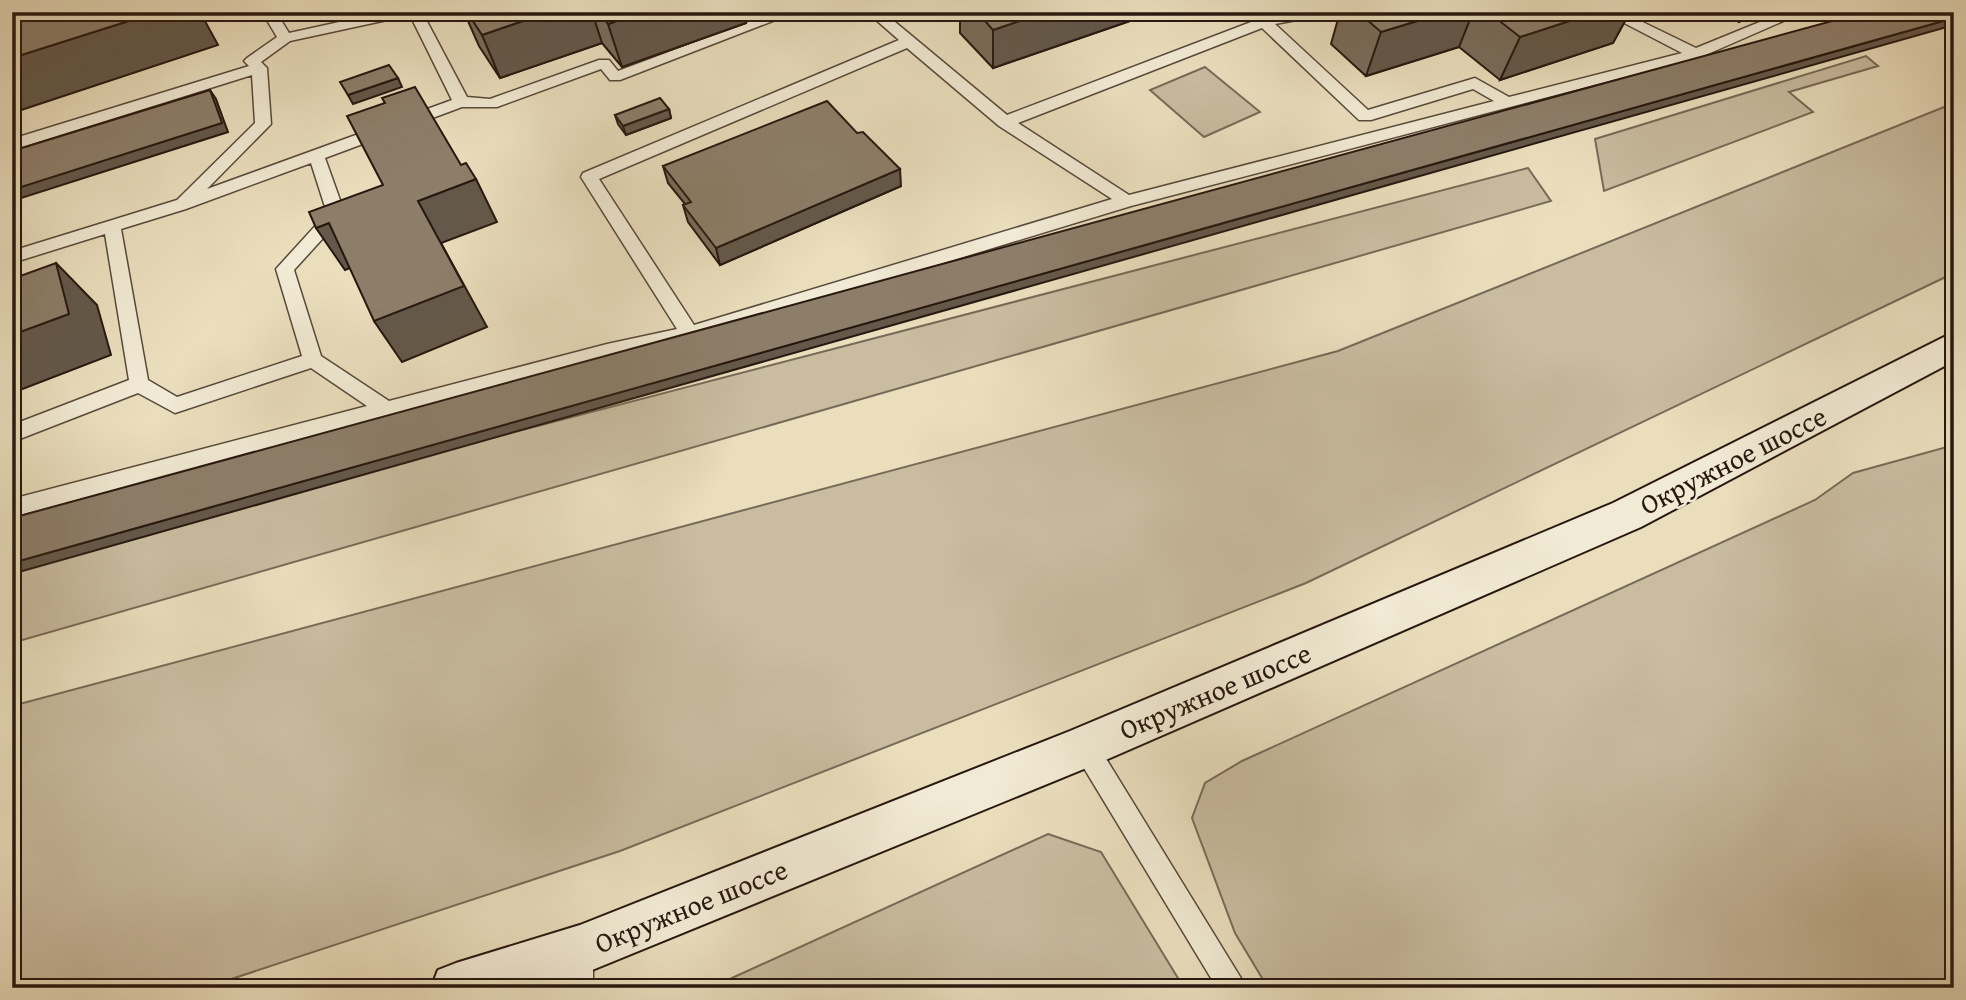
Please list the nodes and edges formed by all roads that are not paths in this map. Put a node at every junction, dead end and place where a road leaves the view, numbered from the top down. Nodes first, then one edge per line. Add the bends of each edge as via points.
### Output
1 (269, 12) edge
2 (406, 12) edge
3 (415, 12) edge
4 (789, 12) edge
5 (1318, 12) edge
6 (1610, 12) edge
7 (882, 14) edge
8 (1785, 14) edge
9 (1264, 22) junction
10 (285, 38) junction
11 (908, 42) junction
12 (1696, 54) junction
13 (259, 68) junction
14 (461, 102) junction
15 (1506, 102) junction
16 (1005, 122) junction
17 (12, 145) edge
18 (317, 157) junction
19 (1127, 201) junction
20 (180, 205) junction
21 (112, 228) junction
22 (12, 257) edge
23 (690, 332) junction
24 (1954, 345) edge
25 (313, 360) junction
26 (139, 384) junction
27 (386, 410) junction
28 (12, 434) edge
29 (12, 508) edge
30 (1085, 747) junction
31 (580, 969) edge
32 (456, 988) edge
33 (1233, 988) edge

1 - 10 lane
2 - 10 lane
3 - 14 lane
4 - 14 lane via 615,77 604,63 491,104
5 - 9 lane
6 - 12 lane
7 - 11 lane
8 - 12 lane
9 - 15 lane via 1365,116 1475,83
9 - 16 lane
10 - 13 lane via 252,61
11 - 16 lane
11 - 23 lane via 589,177
12 - 15 lane
13 - 17 lane
13 - 20 lane via 263,124
14 - 18 lane
15 - 19 lane
16 - 19 lane
18 - 20 lane
18 - 25 lane via 336,214 285,269
19 - 23 lane
20 - 21 lane
21 - 22 lane
21 - 26 lane
23 - 27 lane
24 - 30 main road, Окружное шоссе via 1627,515
25 - 26 lane via 175,405
25 - 27 lane
26 - 28 lane
27 - 29 lane
30 - 31 main road, Окружное шоссе
30 - 33 lane
31 - 32 main road, Окружное шоссе

